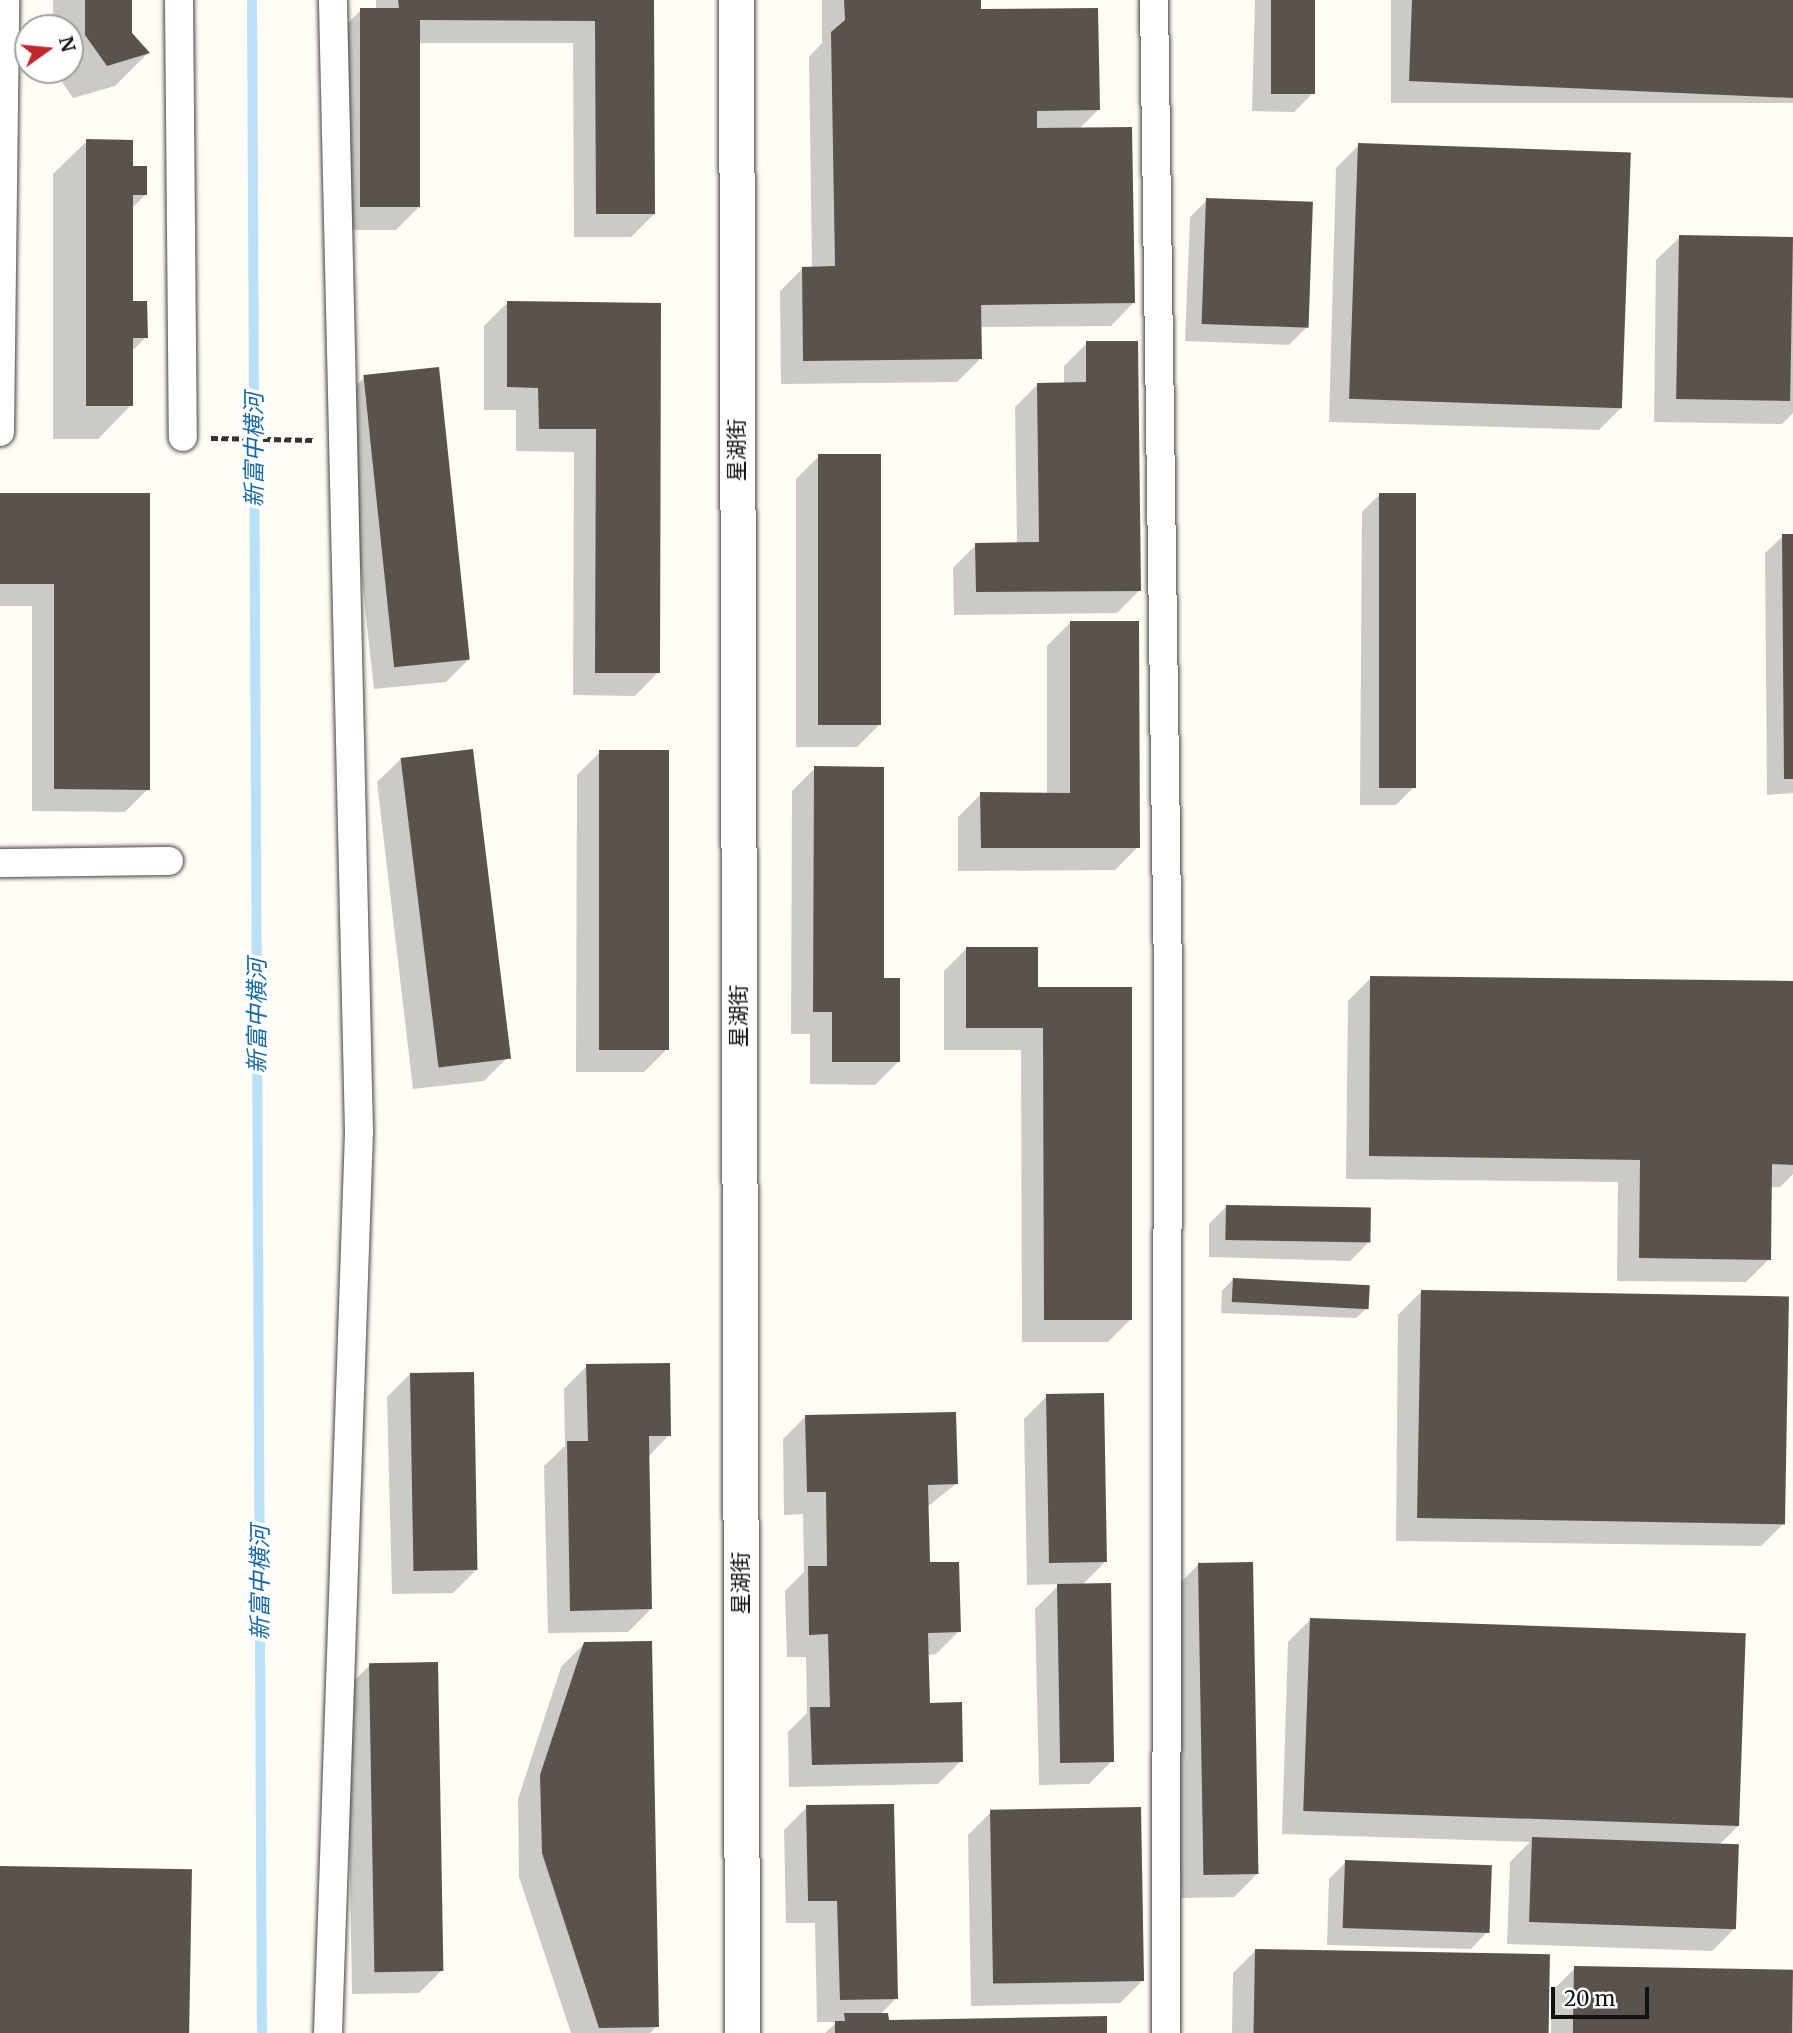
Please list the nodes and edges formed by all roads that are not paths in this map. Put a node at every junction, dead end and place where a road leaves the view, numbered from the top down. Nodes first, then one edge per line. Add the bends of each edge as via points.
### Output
1 (5, 0) edge
2 (179, 0) edge
3 (333, 0) edge
4 (736, 0) edge
5 (1154, 0) edge
6 (0, 432) edge
7 (183, 437) dead end
8 (169, 861) dead end
9 (0, 863) edge
10 (328, 2033) edge
11 (742, 2033) edge
12 (1166, 2033) edge

1 - 6 street
2 - 7 street
3 - 10 street via 359,1132
4 - 11 street, 星湖街
5 - 12 street via 1168,982
8 - 9 street

